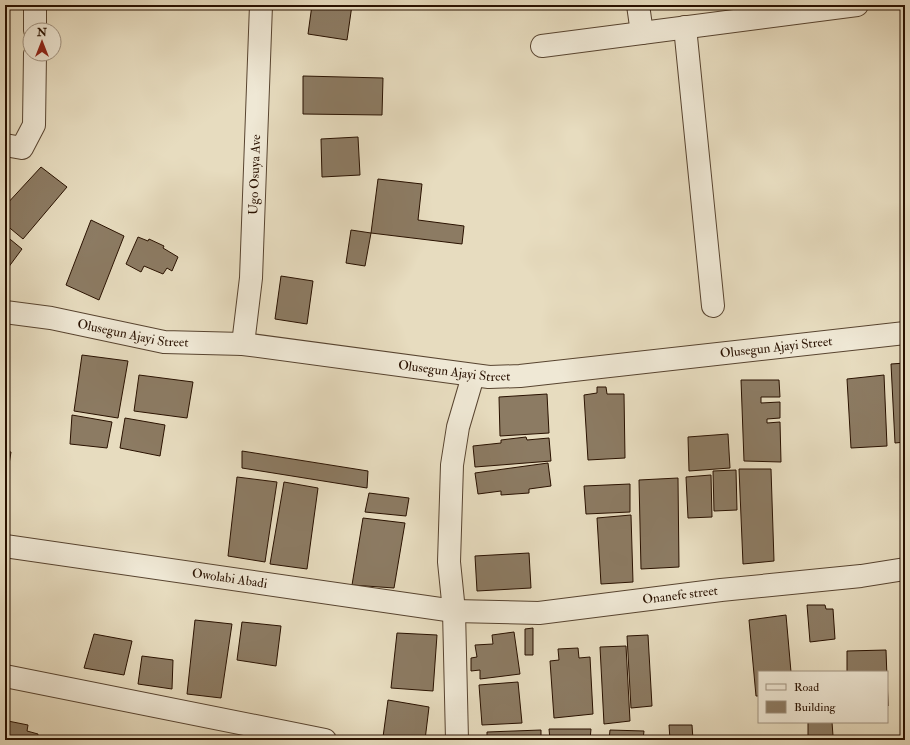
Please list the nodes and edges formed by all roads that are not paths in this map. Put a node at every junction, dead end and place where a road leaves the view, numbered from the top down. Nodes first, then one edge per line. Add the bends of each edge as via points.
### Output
1 (36, 5) edge
2 (261, 5) edge
3 (638, 5) edge
4 (857, 5) edge
5 (35, 22) edge
6 (685, 27) junction
7 (642, 33) junction
8 (542, 46) dead end
9 (35, 62) edge
10 (5, 145) edge
11 (712, 306) dead end
12 (5, 312) edge
13 (905, 333) edge
14 (243, 344) junction
15 (473, 376) junction
16 (5, 546) edge
17 (905, 569) edge
18 (454, 611) junction
19 (5, 676) edge
20 (325, 740) edge
21 (457, 740) edge

1 - 5 street
2 - 14 street, Ugo Osuya Ave via 254,148 252,263
3 - 7 street
4 - 6 street
6 - 7 street
6 - 11 street
7 - 8 street
9 - 10 street via 34,125 22,148
12 - 14 street, Olusegun Ajayi Street via 51,318 164,342
13 - 15 street, Olusegun Ajayi Street via 520,376
14 - 15 street, Olusegun Ajayi Street
15 - 18 street via 458,427 452,465 449,562
16 - 18 street, Owolabi Abadi
17 - 18 street, Onanefe street via 539,614
18 - 21 street
19 - 20 street

